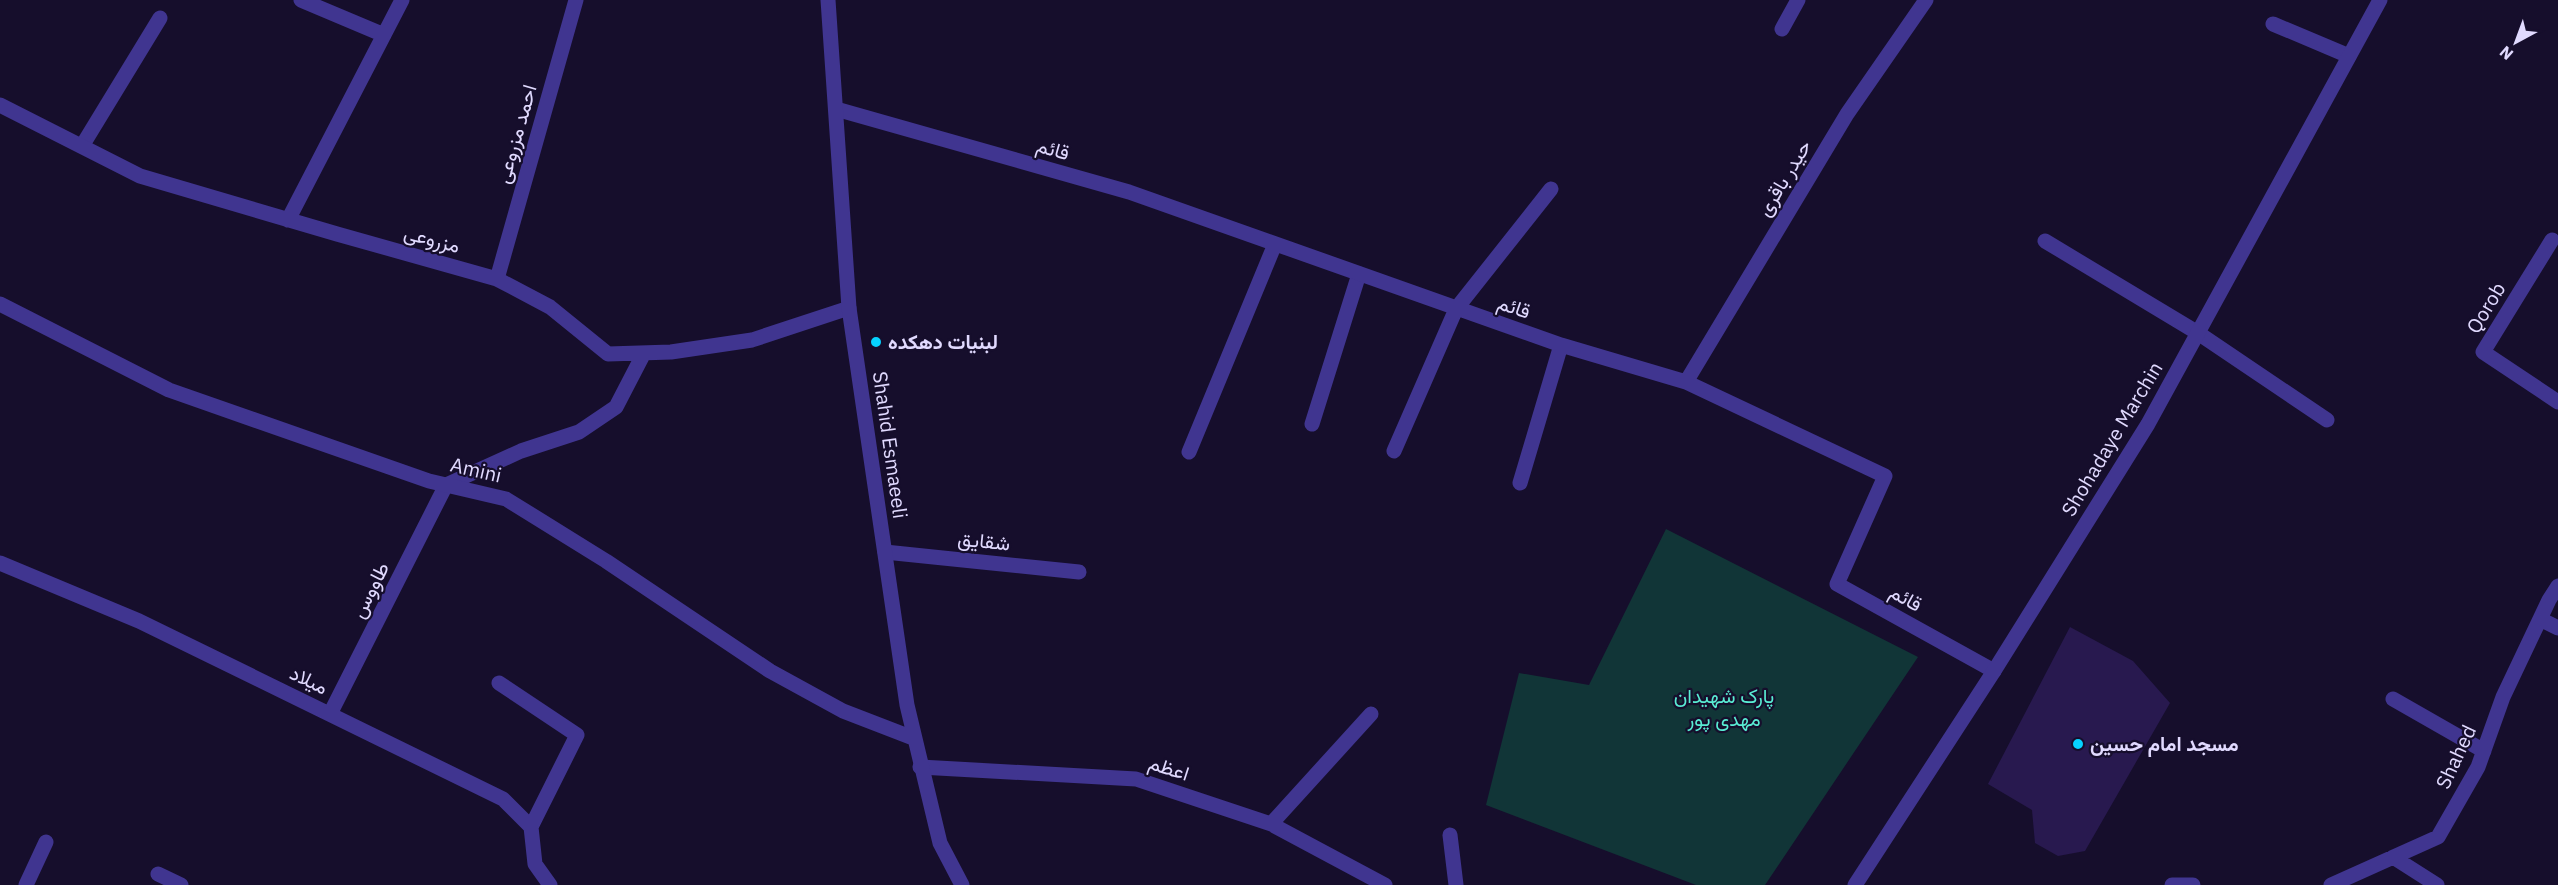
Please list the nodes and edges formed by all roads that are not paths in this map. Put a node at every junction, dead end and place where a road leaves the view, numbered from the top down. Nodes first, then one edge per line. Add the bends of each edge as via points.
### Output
1 (301, 0) edge
2 (402, 0) edge
3 (576, 0) edge
4 (828, 0) edge
5 (1798, 0) edge
6 (1926, 0) edge
7 (2380, 0) edge
8 (160, 18) dead end
9 (2273, 24) dead end
10 (1782, 29) dead end
11 (384, 35) junction
12 (2349, 56) junction
13 (0, 105) edge
14 (836, 110) junction
15 (82, 147) junction
16 (1551, 189) dead end
17 (288, 220) junction
18 (2552, 240) dead end
19 (2045, 241) dead end
20 (1275, 244) junction
21 (1359, 274) junction
22 (497, 279) junction
23 (0, 304) edge
24 (849, 308) junction
25 (1456, 309) junction
26 (2198, 333) junction
27 (1561, 345) junction
28 (644, 353) junction
29 (1686, 382) junction
30 (2558, 402) edge
31 (2327, 420) dead end
32 (1312, 424) dead end
33 (1394, 451) dead end
34 (1189, 452) dead end
35 (1520, 483) dead end
36 (446, 485) junction
37 (885, 552) junction
38 (0, 562) edge
39 (1080, 572) dead end
40 (2558, 586) edge
41 (2540, 619) junction
42 (2558, 628) edge
43 (1994, 671) junction
44 (499, 683) dead end
45 (2393, 699) dead end
46 (330, 714) junction
47 (1371, 714) dead end
48 (913, 738) junction
49 (2484, 751) junction
50 (920, 767) junction
51 (1271, 824) junction
52 (531, 827) junction
53 (1450, 835) dead end
54 (46, 842) dead end
55 (2393, 857) junction
56 (158, 874) dead end
57 (1360, 879) edge
58 (2351, 880) edge
59 (26, 885) edge
60 (182, 885) edge
61 (550, 885) edge
62 (962, 885) edge
63 (1385, 885) edge
64 (1456, 885) edge
65 (1856, 885) edge
66 (2172, 885) edge
67 (2193, 885) edge
68 (2331, 885) edge
69 (2437, 885) edge

1 - 11 street
2 - 11 street
3 - 22 street, احمد مزروعی
4 - 14 street, Shahid Esmaeeli
5 - 10 street
6 - 29 street, حیدر باقری via 1846,114
7 - 12 street, Shohadaye Marchin
8 - 15 street
9 - 12 street
11 - 17 street
12 - 26 street, Shohadaye Marchin
13 - 15 street, مزروعی
14 - 20 street, قائم via 1129,192
14 - 24 street, Shahid Esmaeeli
15 - 17 street, مزروعی via 140,176
16 - 25 street
17 - 22 street, مزروعی
18 - 30 street, Qorob via 2483,352
19 - 26 street
20 - 21 street, قائم
20 - 34 street
21 - 25 street, قائم
21 - 32 street
22 - 28 street, مزروعی via 550,307 608,354
23 - 36 street, Amini via 169,390
24 - 28 street, مزروعی via 752,340
24 - 37 street, Shahid Esmaeeli
25 - 27 street, قائم
25 - 33 street
26 - 31 street
26 - 43 street, Shohadaye Marchin via 2148,424
27 - 29 street, قائم
27 - 35 street
28 - 36 street via 616,407 579,432 521,451
29 - 43 street, قائم via 1885,476 1837,584
36 - 46 street, طاووس
36 - 48 street, Amini via 506,499 770,671 843,711
37 - 39 street, شقایق
37 - 48 street, Shahid Esmaeeli
38 - 46 street, میلاد via 139,621
40 - 41 street, Shahed
41 - 42 street
41 - 49 street, Shahed
43 - 65 street, Shohadaye Marchin
44 - 52 street via 578,735
45 - 49 street
46 - 52 street, میلاد via 503,799
47 - 51 street
48 - 50 street, Shahid Esmaeeli
49 - 55 street, Shahed via 2438,837
50 - 51 street, اعظم via 1136,779
50 - 62 street, Shahid Esmaeeli via 940,843
51 - 57 street, اعظم
52 - 61 street via 535,864
53 - 64 street
54 - 59 street
55 - 58 street, Shahed
55 - 69 street
56 - 60 street
57 - 63 street, اعظم
58 - 68 street, Shahed
66 - 67 street

